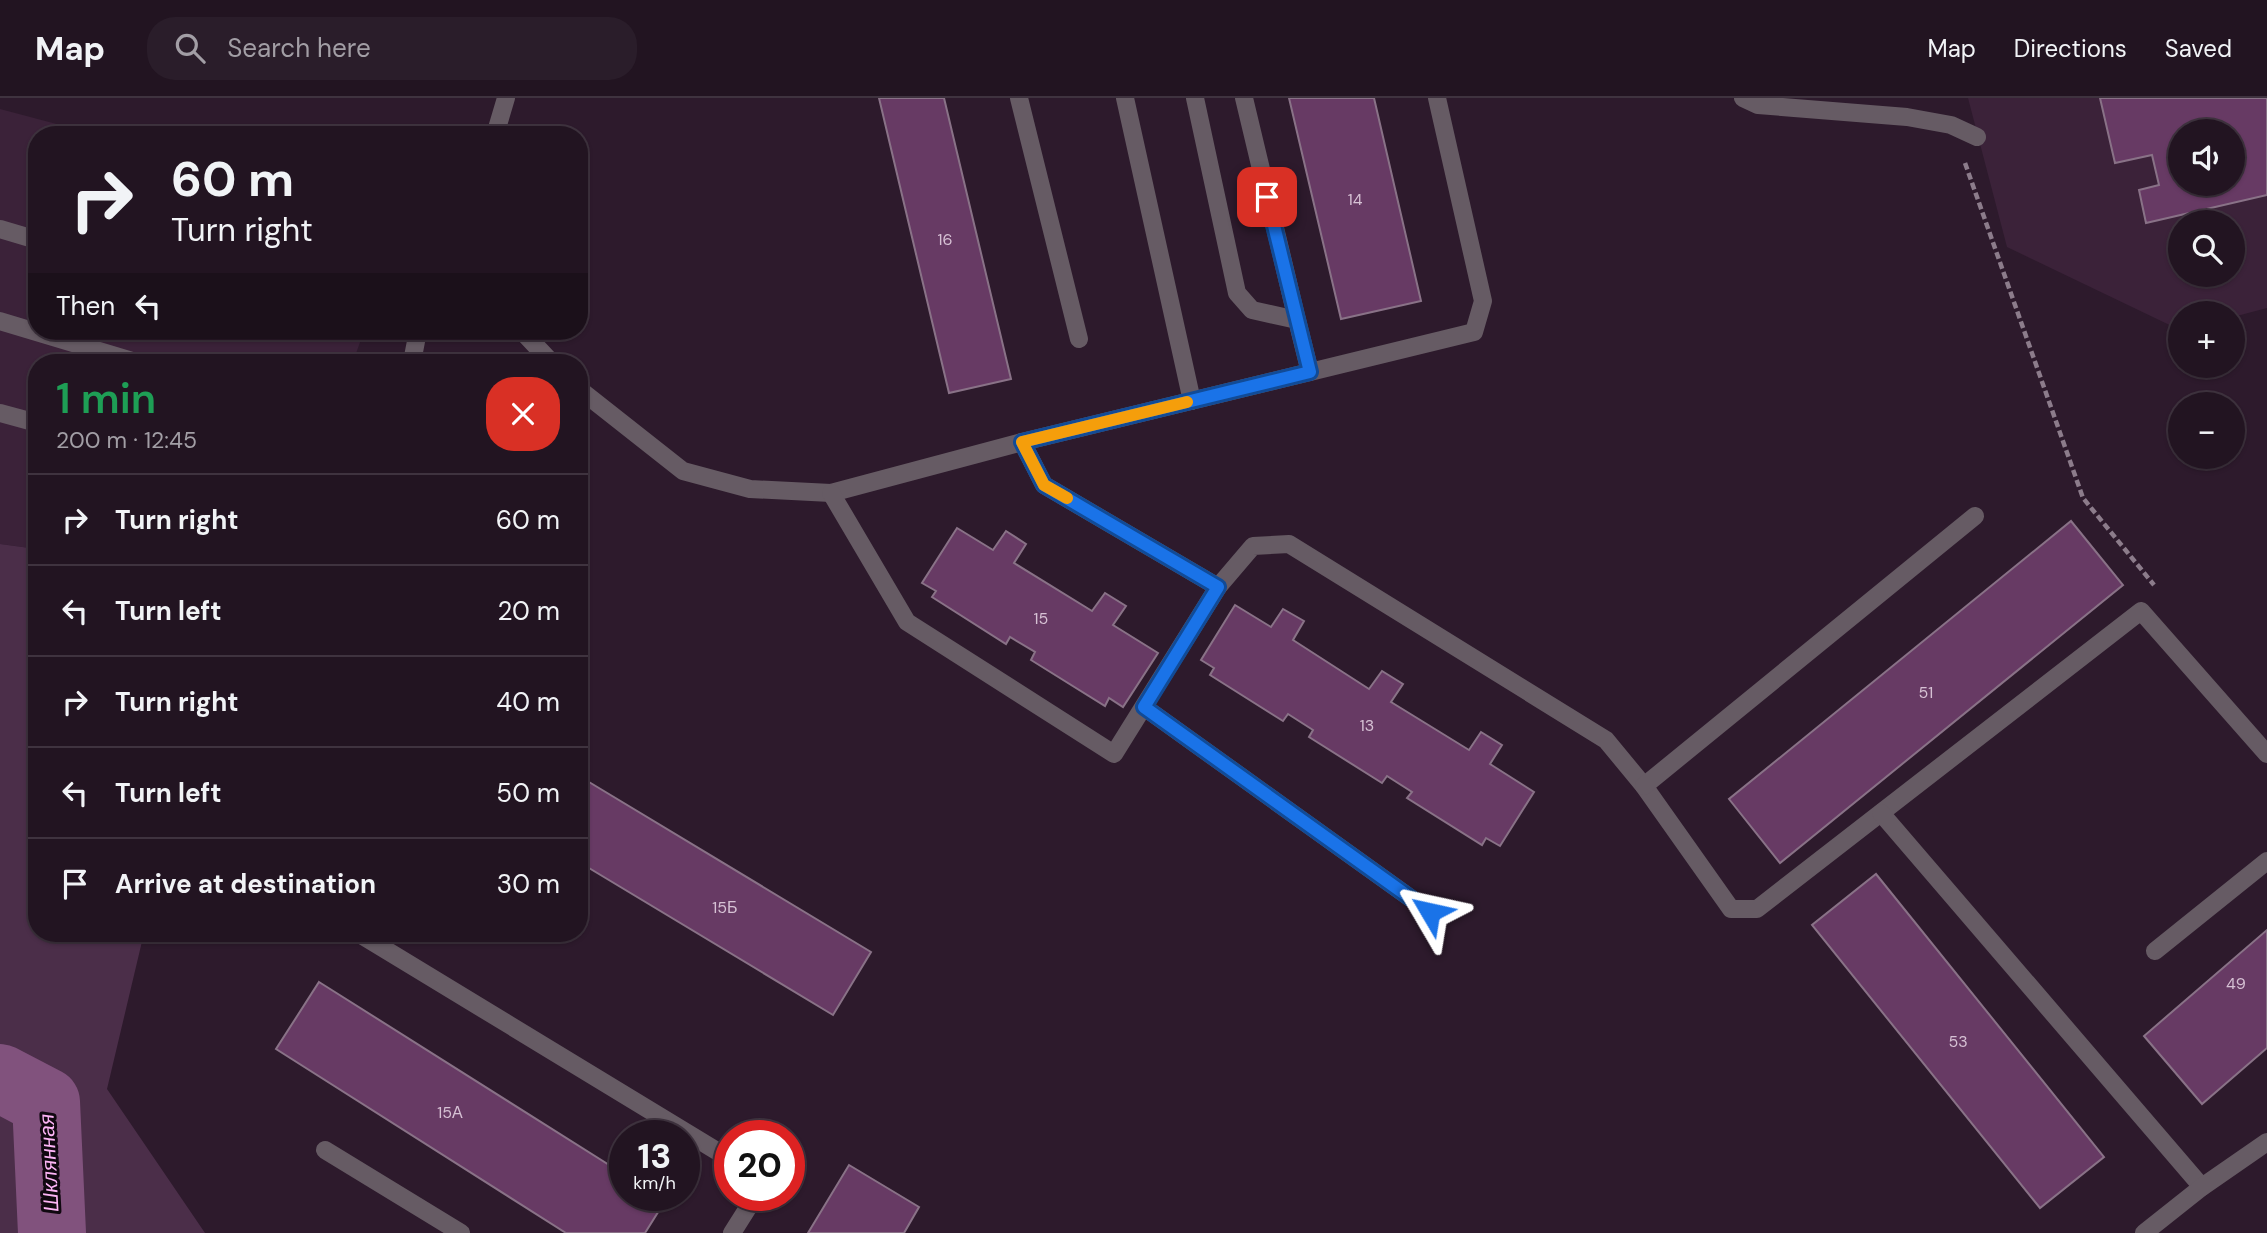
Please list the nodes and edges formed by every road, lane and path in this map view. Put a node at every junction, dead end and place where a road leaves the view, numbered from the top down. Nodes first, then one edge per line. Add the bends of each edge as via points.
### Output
1 (506, 98) edge
2 (1020, 98) edge
3 (1125, 98) edge
4 (1195, 98) edge
5 (1244, 98) edge
6 (1437, 98) edge
7 (1743, 98) edge
8 (1951, 125) junction
9 (498, 126) edge
10 (1977, 137) dead end
11 (0, 229) edge
12 (28, 237) edge
13 (1297, 320) junction
14 (0, 321) edge
15 (28, 329) edge
16 (1079, 339) dead end
17 (63, 340) edge
18 (530, 340) edge
19 (109, 354) edge
20 (544, 354) edge
21 (1310, 372) junction
22 (588, 396) edge
23 (1192, 401) junction
24 (0, 413) edge
25 (28, 421) edge
26 (1022, 442) junction
27 (831, 493) junction
28 (1975, 516) dead end
29 (1218, 587) junction
30 (2162, 593) dead end
31 (1144, 707) junction
32 (2267, 754) edge
33 (1644, 786) junction
34 (1881, 813) junction
35 (2267, 862) edge
36 (1430, 912) dead end
37 (373, 942) edge
38 (2155, 951) dead end
39 (2267, 1142) edge
40 (714, 1149) edge
41 (325, 1150) dead end
42 (2202, 1187) junction
43 (746, 1211) edge
44 (461, 1233) edge
45 (732, 1233) edge
46 (2144, 1233) edge

1 - 9 street
2 - 16 street
3 - 23 street
4 - 13 street via 1237,293 1252,310
5 - 13 street
6 - 21 street via 1483,301 1474,332
7 - 8 street via 1758,105
8 - 10 street
8 - 30 path via 2083,499
11 - 12 street
13 - 21 street
14 - 15 street
17 - 19 street
18 - 20 street
21 - 23 street
22 - 27 street via 683,471 750,489
23 - 26 street
24 - 25 street
26 - 27 street
26 - 29 street via 1044,485
27 - 31 street via 906,622 1114,754
28 - 33 street
29 - 31 street
29 - 33 street via 1253,546 1289,544 1606,740
31 - 36 street
32 - 34 street via 2141,611
33 - 34 street via 1731,909 1757,909
34 - 42 street
35 - 38 street
37 - 40 street
39 - 42 street
41 - 44 street
42 - 46 street
43 - 45 street

